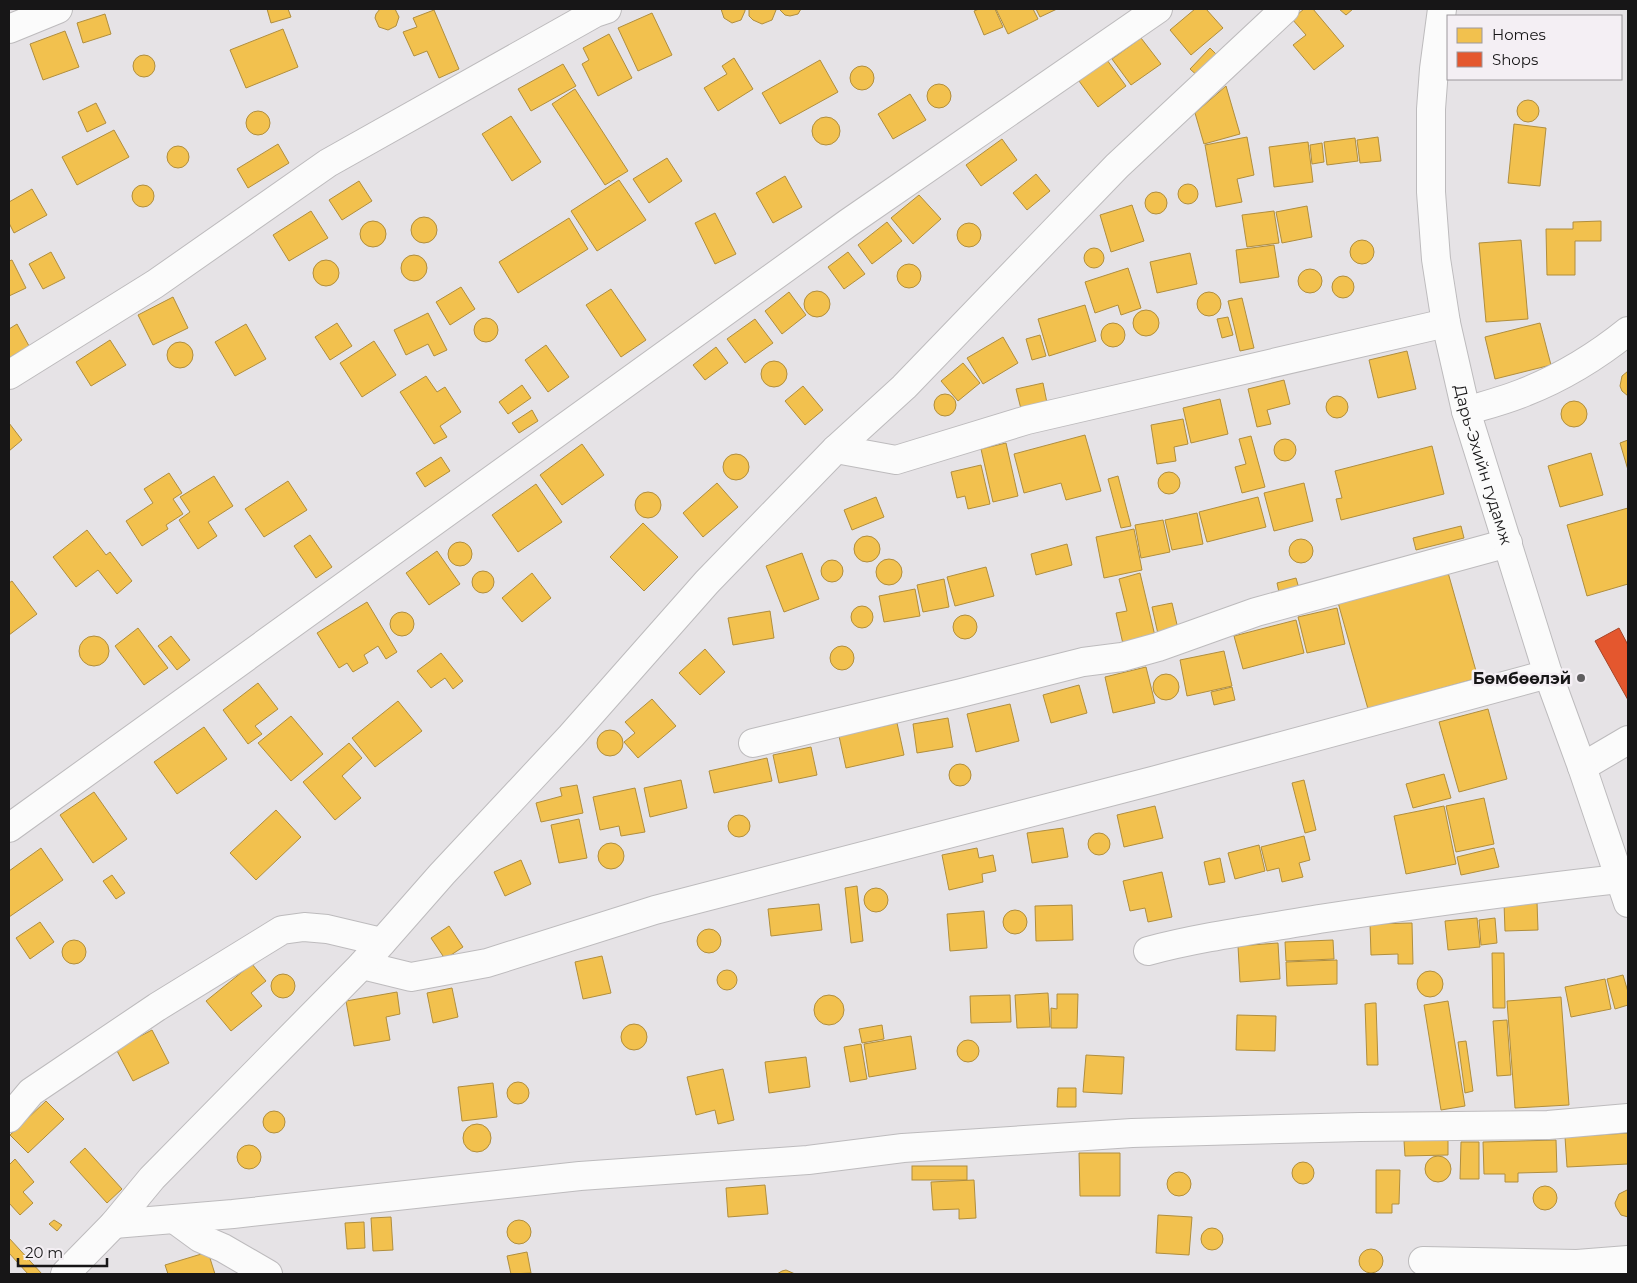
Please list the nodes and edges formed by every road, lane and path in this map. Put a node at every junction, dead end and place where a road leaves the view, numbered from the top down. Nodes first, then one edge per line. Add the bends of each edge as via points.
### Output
1 (58, 9) edge
2 (607, 9) edge
3 (1158, 9) edge
4 (1285, 9) edge
5 (1442, 9) edge
6 (9, 29) edge
7 (1446, 323) junction
8 (1628, 331) edge
9 (9, 375) edge
10 (1466, 411) junction
11 (836, 450) junction
12 (1508, 543) junction
13 (1548, 674) junction
14 (1628, 740) edge
15 (753, 743) dead end
16 (1582, 767) junction
17 (9, 828) edge
18 (1624, 891) edge
19 (382, 942) junction
20 (1148, 951) dead end
21 (362, 965) junction
22 (9, 1118) edge
23 (1628, 1118) edge
24 (174, 1219) junction
25 (114, 1224) junction
26 (1628, 1260) edge
27 (1422, 1261) dead end
28 (65, 1274) edge
29 (268, 1274) edge

1 - 6 street
2 - 9 street via 328,163 155,284
3 - 17 street via 848,223
4 - 11 street via 1118,166 904,387
5 - 7 street, Дарь-Эхийн гудамж via 1431,109 1431,173 1436,259
7 - 10 street, Дарь-Эхийн гудамж
7 - 11 street via 1027,420 896,460
8 - 10 street via 1561,376 1524,393
10 - 12 street, Дарь-Эхийн гудамж
11 - 19 street via 707,582
12 - 13 street, Дарь-Эхийн гудамж
12 - 15 street via 1256,612 1122,657 1083,662
13 - 16 street, Дарь-Эхийн гудамж
13 - 21 street via 655,910 487,963 410,977
14 - 16 street
16 - 18 street, Дарь-Эхийн гудамж
18 - 20 street via 1515,891 1190,940
19 - 21 street
19 - 22 street via 327,929 304,927 282,930 157,1007 31,1092
21 - 25 street via 152,1178
23 - 24 street via 1548,1125 1132,1133 904,1148 808,1160 580,1176
24 - 25 street
24 - 29 street via 200,1238
25 - 28 street
26 - 27 street via 1577,1264

